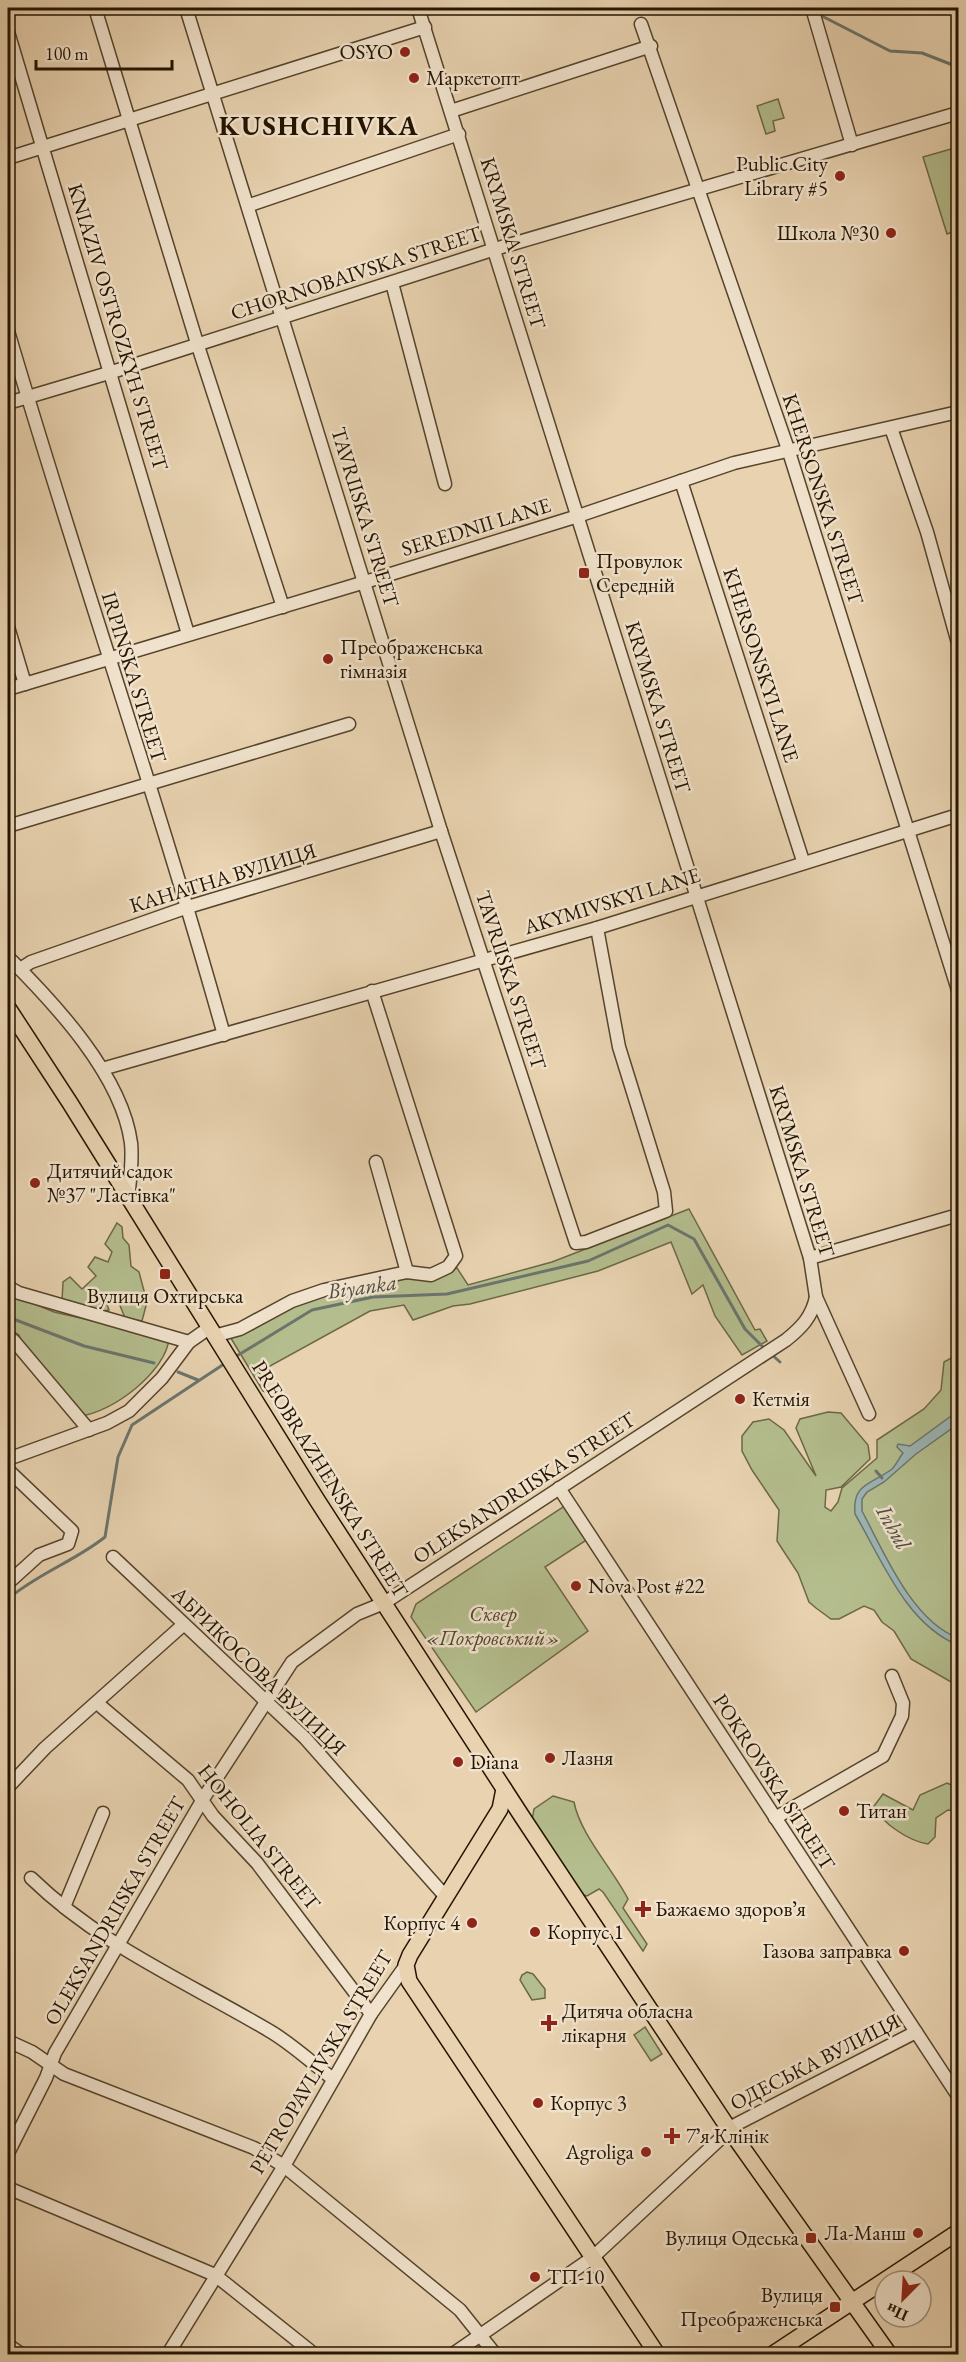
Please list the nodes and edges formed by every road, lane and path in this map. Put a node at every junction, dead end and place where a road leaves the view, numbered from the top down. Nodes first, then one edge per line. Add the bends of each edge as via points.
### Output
1 (95, 8) edge
2 (186, 8) edge
3 (418, 8) edge
4 (812, 8) edge
5 (641, 24) dead end
6 (424, 27) junction
7 (8, 32) edge
8 (651, 46) junction
9 (214, 94) junction
10 (451, 111) junction
11 (958, 113) edge
12 (130, 120) junction
13 (459, 134) junction
14 (852, 145) junction
15 (44, 148) junction
16 (8, 158) edge
17 (699, 190) junction
18 (249, 205) junction
19 (495, 249) junction
20 (392, 283) junction
21 (282, 317) junction
22 (8, 331) edge
23 (197, 343) junction
24 (112, 372) junction
25 (27, 397) junction
26 (8, 403) edge
27 (958, 412) edge
28 (891, 428) junction
29 (789, 452) junction
30 (681, 481) junction
31 (445, 484) dead end
32 (578, 516) junction
33 (365, 582) junction
34 (284, 607) junction
35 (8, 627) edge
36 (188, 634) junction
37 (958, 643) edge
38 (109, 660) junction
39 (25, 684) junction
40 (8, 689) edge
41 (349, 724) dead end
42 (147, 785) junction
43 (958, 815) edge
44 (8, 826) edge
45 (907, 829) junction
46 (441, 831) junction
47 (803, 861) junction
48 (697, 896) junction
49 (188, 907) junction
50 (597, 928) junction
51 (8, 957) edge
52 (483, 958) junction
53 (20, 969) junction
54 (372, 990) junction
55 (958, 990) edge
56 (8, 1008) edge
57 (224, 1035) junction
58 (102, 1069) junction
59 (376, 1162) dead end
60 (128, 1198) junction
61 (958, 1215) edge
62 (810, 1258) junction
63 (407, 1272) junction
64 (8, 1287) edge
65 (816, 1297) junction
66 (214, 1337) junction
67 (189, 1342) junction
68 (8, 1344) edge
69 (869, 1414) dead end
70 (89, 1430) junction
71 (8, 1459) edge
72 (8, 1470) edge
73 (559, 1488) junction
74 (113, 1557) dead end
75 (8, 1583) edge
76 (384, 1603) junction
77 (183, 1625) junction
78 (892, 1676) dead end
79 (267, 1700) junction
80 (97, 1703) junction
81 (8, 1787) edge
82 (504, 1789) junction
83 (202, 1799) junction
84 (103, 1813) dead end
85 (775, 1818) junction
86 (31, 1878) dead end
87 (445, 1896) junction
88 (64, 1907) junction
89 (118, 1946) junction
90 (406, 1965) junction
91 (372, 2014) junction
92 (916, 2032) junction
93 (8, 2041) edge
94 (51, 2065) junction
95 (333, 2079) junction
96 (958, 2096) edge
97 (729, 2129) junction
98 (8, 2153) edge
99 (284, 2166) junction
100 (8, 2188) edge
101 (958, 2232) edge
102 (592, 2258) junction
103 (215, 2275) junction
104 (852, 2302) junction
105 (482, 2335) junction
106 (8, 2345) edge
107 (21, 2355) edge
108 (168, 2355) edge
109 (314, 2355) edge
110 (453, 2355) edge
111 (495, 2355) edge
112 (657, 2355) edge
113 (772, 2355) edge
114 (889, 2355) edge

1 - 12 street
2 - 9 street, TAVRIISKA STREET
3 - 6 street, KRYMSKA STREET
4 - 14 street
5 - 8 street, KHERSONSKA STREET
6 - 9 street
6 - 10 street, KRYMSKA STREET
7 - 15 street, KNIAZIV OSTROZKYH STREET
8 - 10 street
8 - 17 street, KHERSONSKA STREET
9 - 12 street
9 - 18 street, TAVRIISKA STREET
10 - 13 street, KRYMSKA STREET
11 - 14 street, CHORNOBAIVSKA STREET
12 - 15 street
12 - 23 street
13 - 18 street
13 - 19 street, KRYMSKA STREET
14 - 17 street, CHORNOBAIVSKA STREET
15 - 16 street
15 - 24 street, KNIAZIV OSTROZKYH STREET
17 - 19 street, CHORNOBAIVSKA STREET
17 - 29 street, KHERSONSKA STREET
18 - 21 street, TAVRIISKA STREET
19 - 20 street, CHORNOBAIVSKA STREET
19 - 32 street, KRYMSKA STREET
20 - 21 street, CHORNOBAIVSKA STREET
20 - 31 street
21 - 23 street, CHORNOBAIVSKA STREET
21 - 33 street, TAVRIISKA STREET
22 - 25 street, IRPINSKA STREET
23 - 24 street, CHORNOBAIVSKA STREET
23 - 34 street
24 - 25 street, CHORNOBAIVSKA STREET
24 - 36 street, KNIAZIV OSTROZKYH STREET
25 - 26 street, CHORNOBAIVSKA STREET
25 - 38 street, IRPINSKA STREET
27 - 28 street, SEREDNII LANE
28 - 29 street, SEREDNII LANE
28 - 37 street via 927,532
29 - 30 street, SEREDNII LANE via 734,463
29 - 45 street, KHERSONSKA STREET
30 - 32 street, SEREDNII LANE
30 - 47 street, KHERSONSKYI LANE
32 - 33 street, SEREDNII LANE
32 - 48 street, KRYMSKA STREET
33 - 34 street, SEREDNII LANE
33 - 46 street, TAVRIISKA STREET
34 - 36 street, SEREDNII LANE
35 - 39 street
36 - 38 street, SEREDNII LANE
38 - 39 street, SEREDNII LANE
38 - 42 street, IRPINSKA STREET
39 - 40 street, SEREDNII LANE
41 - 42 street
42 - 44 street
42 - 49 street, IRPINSKA STREET
43 - 45 street, AKYMIVSKYI LANE
45 - 47 street, AKYMIVSKYI LANE
45 - 55 street, KHERSONSKA STREET
46 - 49 street, КАНАТНА ВУЛИЦЯ
46 - 52 street, TAVRIISKA STREET
47 - 48 street, AKYMIVSKYI LANE
48 - 50 street, AKYMIVSKYI LANE
48 - 62 street, KRYMSKA STREET
49 - 53 street, КАНАТНА ВУЛИЦЯ
49 - 57 street, IRPINSKA STREET
50 - 52 street, AKYMIVSKYI LANE
50 - 52 street, TAVRIISKA STREET via 619,1047 664,1192 666,1211 586,1242 576,1243
51 - 53 street
52 - 54 street, AKYMIVSKYI LANE
53 - 58 street
54 - 57 street, AKYMIVSKYI LANE
54 - 63 street via 456,1256 448,1267 431,1275
56 - 60 main road, PREOBRAZHENSKA STREET
57 - 58 street, AKYMIVSKYI LANE
58 - 60 street via 131,1140
59 - 63 street
60 - 66 main road, PREOBRAZHENSKA STREET
61 - 62 street
62 - 65 street, KRYMSKA STREET
63 - 66 street via 370,1278 292,1301 256,1322
64 - 67 street
65 - 69 street, KRYMSKA STREET
65 - 73 street, OLEKSANDRIISKA STREET via 805,1323 786,1340
66 - 67 street
66 - 76 main road, PREOBRAZHENSKA STREET
67 - 70 street via 162,1378 129,1411
68 - 70 street via 14,1341
70 - 71 street
72 - 75 street via 72,1531 68,1544 39,1555
73 - 76 street, OLEKSANDRIISKA STREET
73 - 85 street, POKROVSKA STREET
74 - 77 street, АБРИКОСОВА ВУЛИЦЯ
76 - 79 street, OLEKSANDRIISKA STREET via 357,1614 292,1662
76 - 82 main road, PREOBRAZHENSKA STREET
77 - 79 street, АБРИКОСОВА ВУЛИЦЯ
77 - 80 street
78 - 85 street via 903,1703 902,1716 883,1756
79 - 83 street, OLEKSANDRIISKA STREET
79 - 87 street, АБРИКОСОВА ВУЛИЦЯ
80 - 81 street
80 - 83 street, HOHOLIA STREET via 188,1780
82 - 87 main road, PETROPAVLIVSKA STREET via 500,1809
82 - 97 main road, PREOBRAZHENSKA STREET
83 - 89 street, OLEKSANDRIISKA STREET
83 - 91 street, HOHOLIA STREET
84 - 88 street
85 - 92 street, POKROVSKA STREET
86 - 88 street
87 - 90 main road, PETROPAVLIVSKA STREET
88 - 89 street
89 - 94 street, OLEKSANDRIISKA STREET
89 - 95 street via 270,2031
90 - 91 street, PETROPAVLIVSKA STREET
90 - 102 main road via 418,1996
91 - 95 street, PETROPAVLIVSKA STREET
92 - 96 street, POKROVSKA STREET
92 - 97 street, ОДЕСЬКА ВУЛИЦЯ via 755,2112
93 - 94 street
94 - 98 street, OLEKSANDRIISKA STREET
94 - 99 street via 64,2074 254,2148
95 - 99 street, PETROPAVLIVSKA STREET
97 - 102 street, ОДЕСЬКА ВУЛИЦЯ
97 - 104 main road, PREOBRAZHENSKA STREET
99 - 103 street, PETROPAVLIVSKA STREET
99 - 105 street via 460,2310
100 - 103 street
101 - 104 main road
102 - 105 street, ОДЕСЬКА ВУЛИЦЯ
102 - 112 main road
103 - 108 street, PETROPAVLIVSKA STREET
103 - 109 street
104 - 113 main road
104 - 114 main road, PREOBRAZHENSKA STREET
105 - 110 street, ОДЕСЬКА ВУЛИЦЯ
105 - 111 street
106 - 107 street

